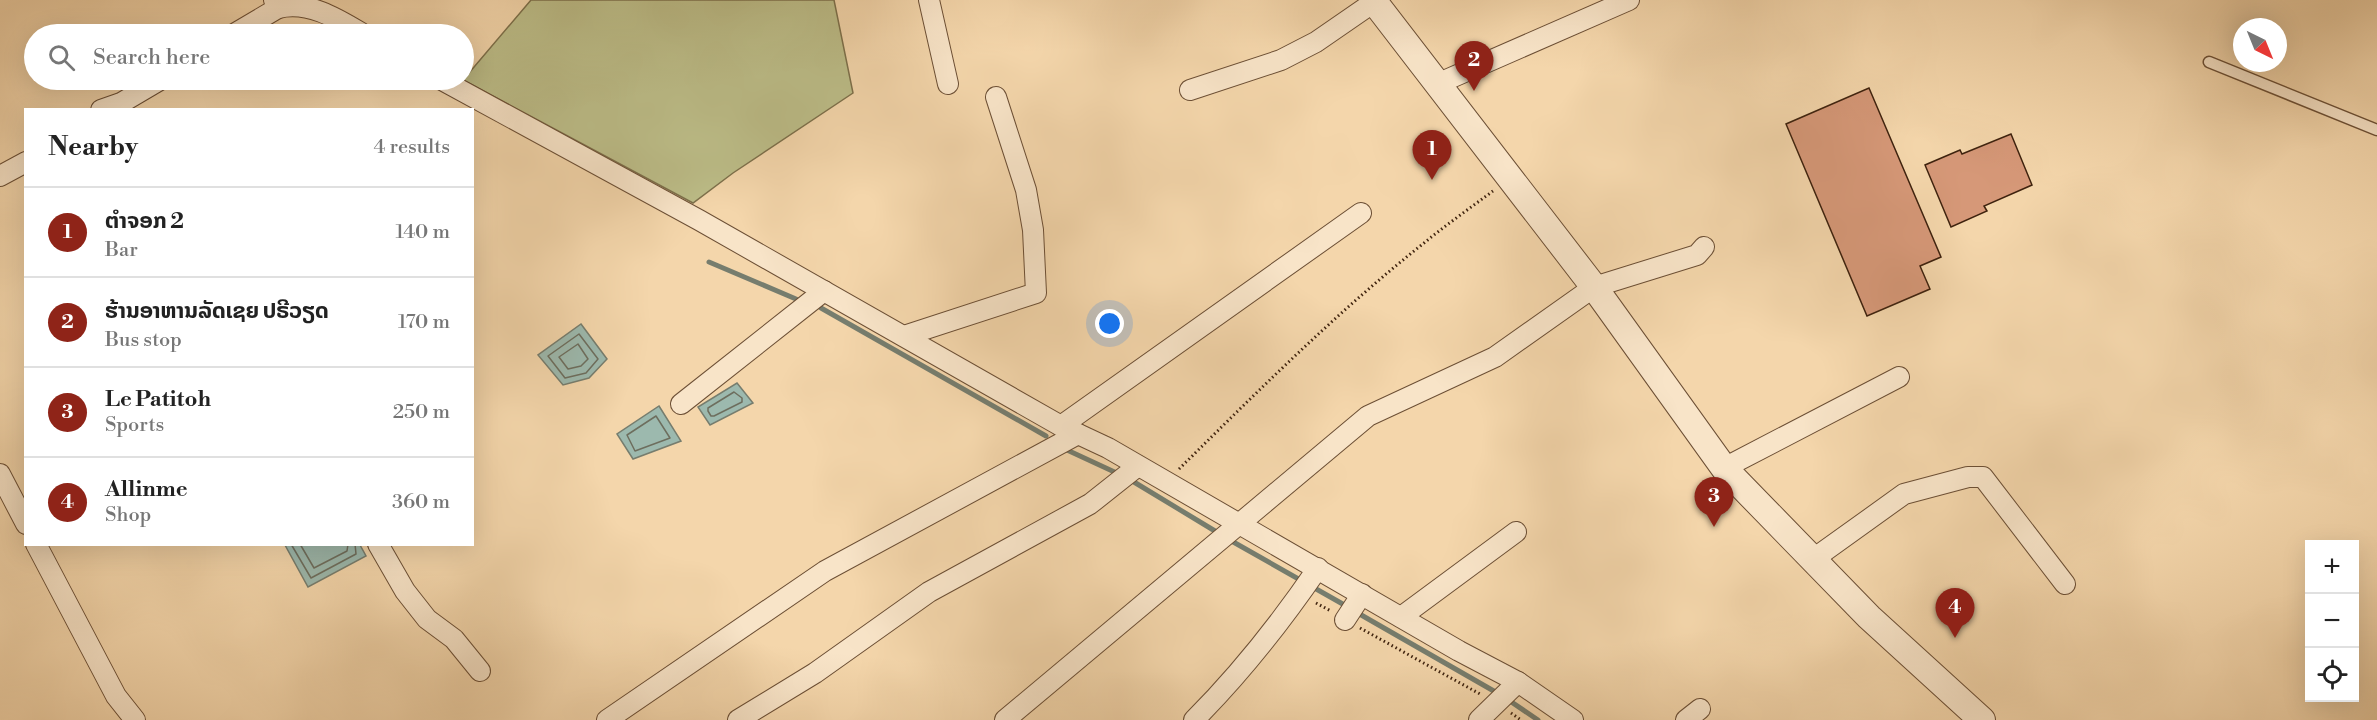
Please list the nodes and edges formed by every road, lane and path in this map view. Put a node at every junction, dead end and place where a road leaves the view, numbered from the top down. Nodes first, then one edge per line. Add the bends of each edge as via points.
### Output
1 (929, 0) edge
2 (1629, 0) edge
3 (1373, 1) edge
4 (276, 4) edge
5 (248, 24) edge
6 (346, 24) edge
7 (2209, 62) dead end
8 (948, 84) dead end
9 (1437, 84) junction
10 (146, 90) edge
11 (460, 90) edge
12 (1191, 90) dead end
13 (996, 97) dead end
14 (123, 106) edge
15 (2377, 130) edge
16 (24, 163) edge
17 (0, 176) edge
18 (1511, 178) junction
19 (1360, 213) dead end
20 (1704, 247) dead end
21 (1594, 287) junction
22 (824, 291) junction
23 (904, 336) junction
24 (1899, 377) dead end
25 (681, 404) dead end
26 (1070, 430) junction
27 (1724, 468) junction
28 (1134, 469) junction
29 (0, 474) edge
30 (1165, 482) junction
31 (24, 520) edge
32 (1239, 522) junction
33 (1516, 532) dead end
34 (37, 546) edge
35 (379, 546) edge
36 (1812, 560) junction
37 (1309, 582) junction
38 (2065, 584) dead end
39 (1353, 607) junction
40 (1401, 617) junction
41 (480, 671) dead end
42 (1506, 694) junction
43 (135, 720) edge
44 (608, 720) edge
45 (738, 720) edge
46 (1005, 720) edge
47 (1194, 720) edge
48 (1479, 720) edge
49 (1521, 720) edge
50 (1574, 720) edge
51 (1982, 720) edge

1 - 8 street
2 - 9 street
3 - 9 street
3 - 12 street via 1316,42 1281,60
4 - 5 street
4 - 6 street via 311,4
7 - 15 lane
9 - 18 street
10 - 14 street
11 - 22 street
13 - 23 street via 1026,190 1033,231 1036,293
16 - 17 street
18 - 21 street
18 - 30 path via 1360,297
19 - 26 street
20 - 21 street via 1697,255
21 - 27 street
21 - 32 street via 1496,357 1368,416
22 - 23 street
22 - 25 street
23 - 26 street
24 - 27 street
26 - 28 street via 1108,448
26 - 44 street via 825,571
27 - 36 street
28 - 30 street
28 - 45 street via 1090,504 929,592 815,673
29 - 31 street
30 - 32 street
32 - 37 street
32 - 46 street
33 - 40 street
34 - 43 street via 116,696
35 - 41 street via 405,591 427,619 454,639
36 - 38 street via 1904,494 1968,477 1983,477
36 - 51 street
37 - 39 street
37 - 39 path
37 - 47 street via 1232,682
39 - 40 street
39 - 42 path
40 - 42 street via 1459,651
42 - 48 street
42 - 49 path
42 - 50 street

